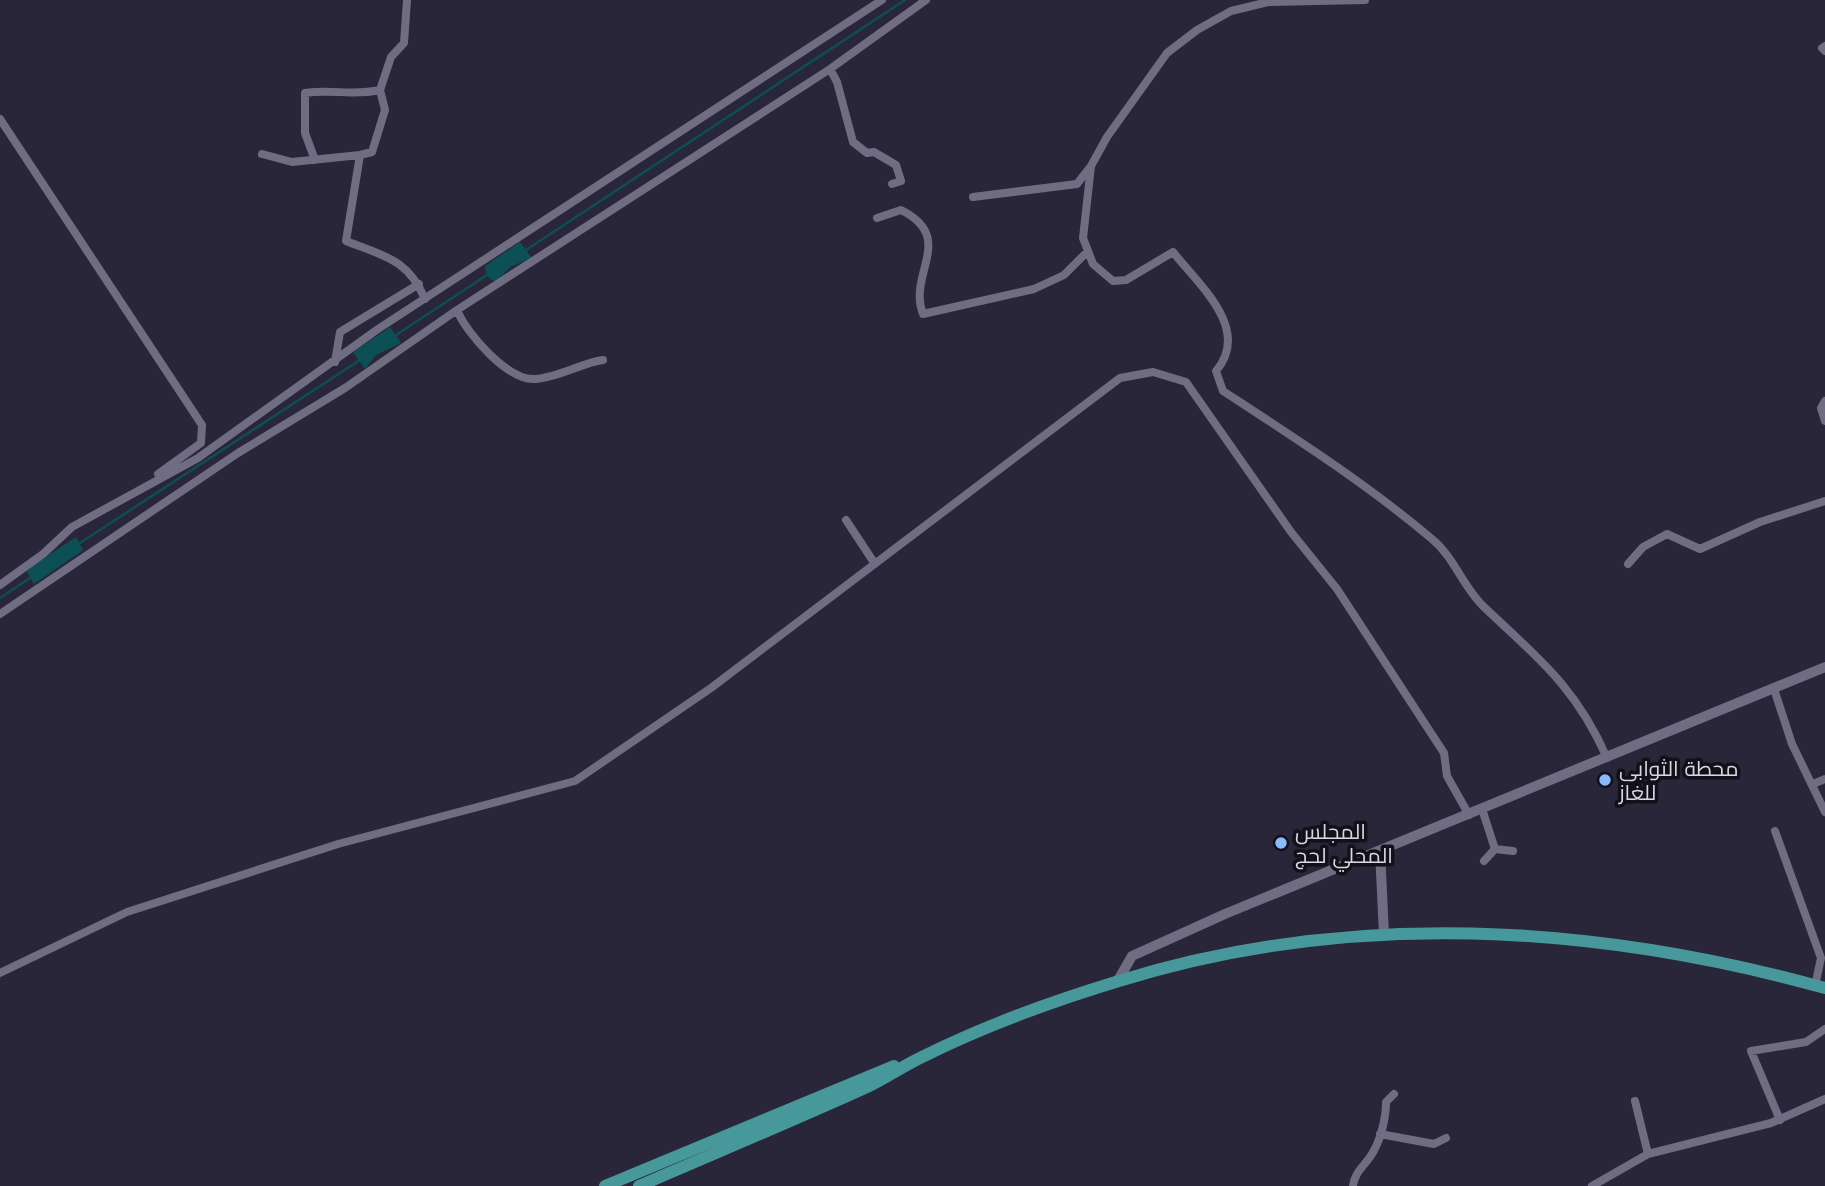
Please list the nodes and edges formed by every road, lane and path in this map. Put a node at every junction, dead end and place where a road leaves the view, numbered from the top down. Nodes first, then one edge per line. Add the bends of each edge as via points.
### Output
1 (407, 0) edge
2 (882, 0) edge
3 (926, 0) edge
4 (1365, 0) edge
5 (830, 69) junction
6 (380, 90) junction
7 (0, 119) edge
8 (262, 153) dead end
9 (360, 155) junction
10 (314, 160) junction
11 (1091, 166) junction
12 (892, 184) dead end
13 (973, 197) dead end
14 (877, 218) dead end
15 (1088, 251) junction
16 (419, 284) junction
17 (425, 299) junction
18 (457, 310) junction
19 (603, 360) dead end
20 (335, 362) junction
21 (1825, 401) edge
22 (1825, 421) edge
23 (201, 443) junction
24 (210, 448) junction
25 (149, 483) junction
26 (1825, 501) edge
27 (846, 520) dead end
28 (876, 564) junction
29 (1628, 564) dead end
30 (0, 585) edge
31 (0, 614) edge
32 (1825, 667) edge
33 (1774, 689) junction
34 (1607, 758) junction
35 (1825, 779) edge
36 (1813, 783) junction
37 (1482, 809) junction
38 (1825, 812) edge
39 (1469, 814) junction
40 (1775, 831) dead end
41 (1495, 849) junction
42 (1380, 851) junction
43 (1513, 851) dead end
44 (1484, 861) dead end
45 (1384, 934) junction
46 (1823, 957) edge
47 (0, 973) edge
48 (1117, 982) junction
49 (1820, 987) edge
50 (1825, 1029) edge
51 (921, 1057) junction
52 (1394, 1094) dead end
53 (1825, 1099) edge
54 (1635, 1101) dead end
55 (1780, 1120) junction
56 (1380, 1134) junction
57 (1446, 1138) dead end
58 (1648, 1154) junction
59 (606, 1186) edge
60 (639, 1186) edge
61 (1353, 1186) edge
62 (1592, 1186) edge

1 - 6 street via 404,43 391,57
2 - 17 street
3 - 5 street
4 - 11 street via 1268,2 1231,10 1197,30 1167,53
5 - 12 street via 853,142 896,165 901,181
5 - 18 street
6 - 9 street via 384,110 380,134 372,152
6 - 10 street via 305,93 305,133
7 - 23 street via 191,405 202,425
8 - 10 street via 292,162
9 - 10 street
9 - 16 street via 346,242 402,263
11 - 13 street via 1077,184
11 - 15 street via 1083,238
14 - 15 street via 901,211 918,219 926,234 929,250 917,300 923,314 1034,289 1064,275
15 - 34 street via 1093,264 1113,281 1126,280 1174,251 1217,305 1227,326 1230,344 1216,371 1223,391 1333,463 1435,541 1483,606 1565,684
16 - 17 street
16 - 20 street via 340,332
17 - 20 street
18 - 19 street via 464,328 512,374 535,380
18 - 31 street
20 - 24 street
21 - 22 street via 1821,408
23 - 24 street
23 - 25 street
24 - 25 street
25 - 30 street via 72,527
26 - 29 street via 1760,522 1700,549 1667,534 1643,547
27 - 28 street
28 - 39 street via 1120,379 1153,372 1186,382 1291,532 1337,589 1444,753 1447,776
28 - 47 street via 711,688 575,781 338,844 127,912
32 - 33 main road
33 - 34 main road
33 - 36 street via 1792,744
34 - 37 main road
35 - 36 street
36 - 38 street
37 - 39 main road
37 - 41 street
39 - 42 main road
40 - 46 street
41 - 43 street
41 - 44 street
42 - 45 main road
42 - 48 main road via 1132,956
45 - 48 highway via 1268,945
45 - 49 highway via 1535,935 1609,943 1688,955
46 - 49 street
48 - 51 highway
50 - 55 street via 1806,1042 1751,1051
51 - 59 highway via 866,1075
51 - 60 highway via 871,1085
52 - 56 street via 1386,1102
53 - 55 street
54 - 58 street
55 - 58 street
56 - 57 street via 1434,1144
56 - 61 street
58 - 62 street

